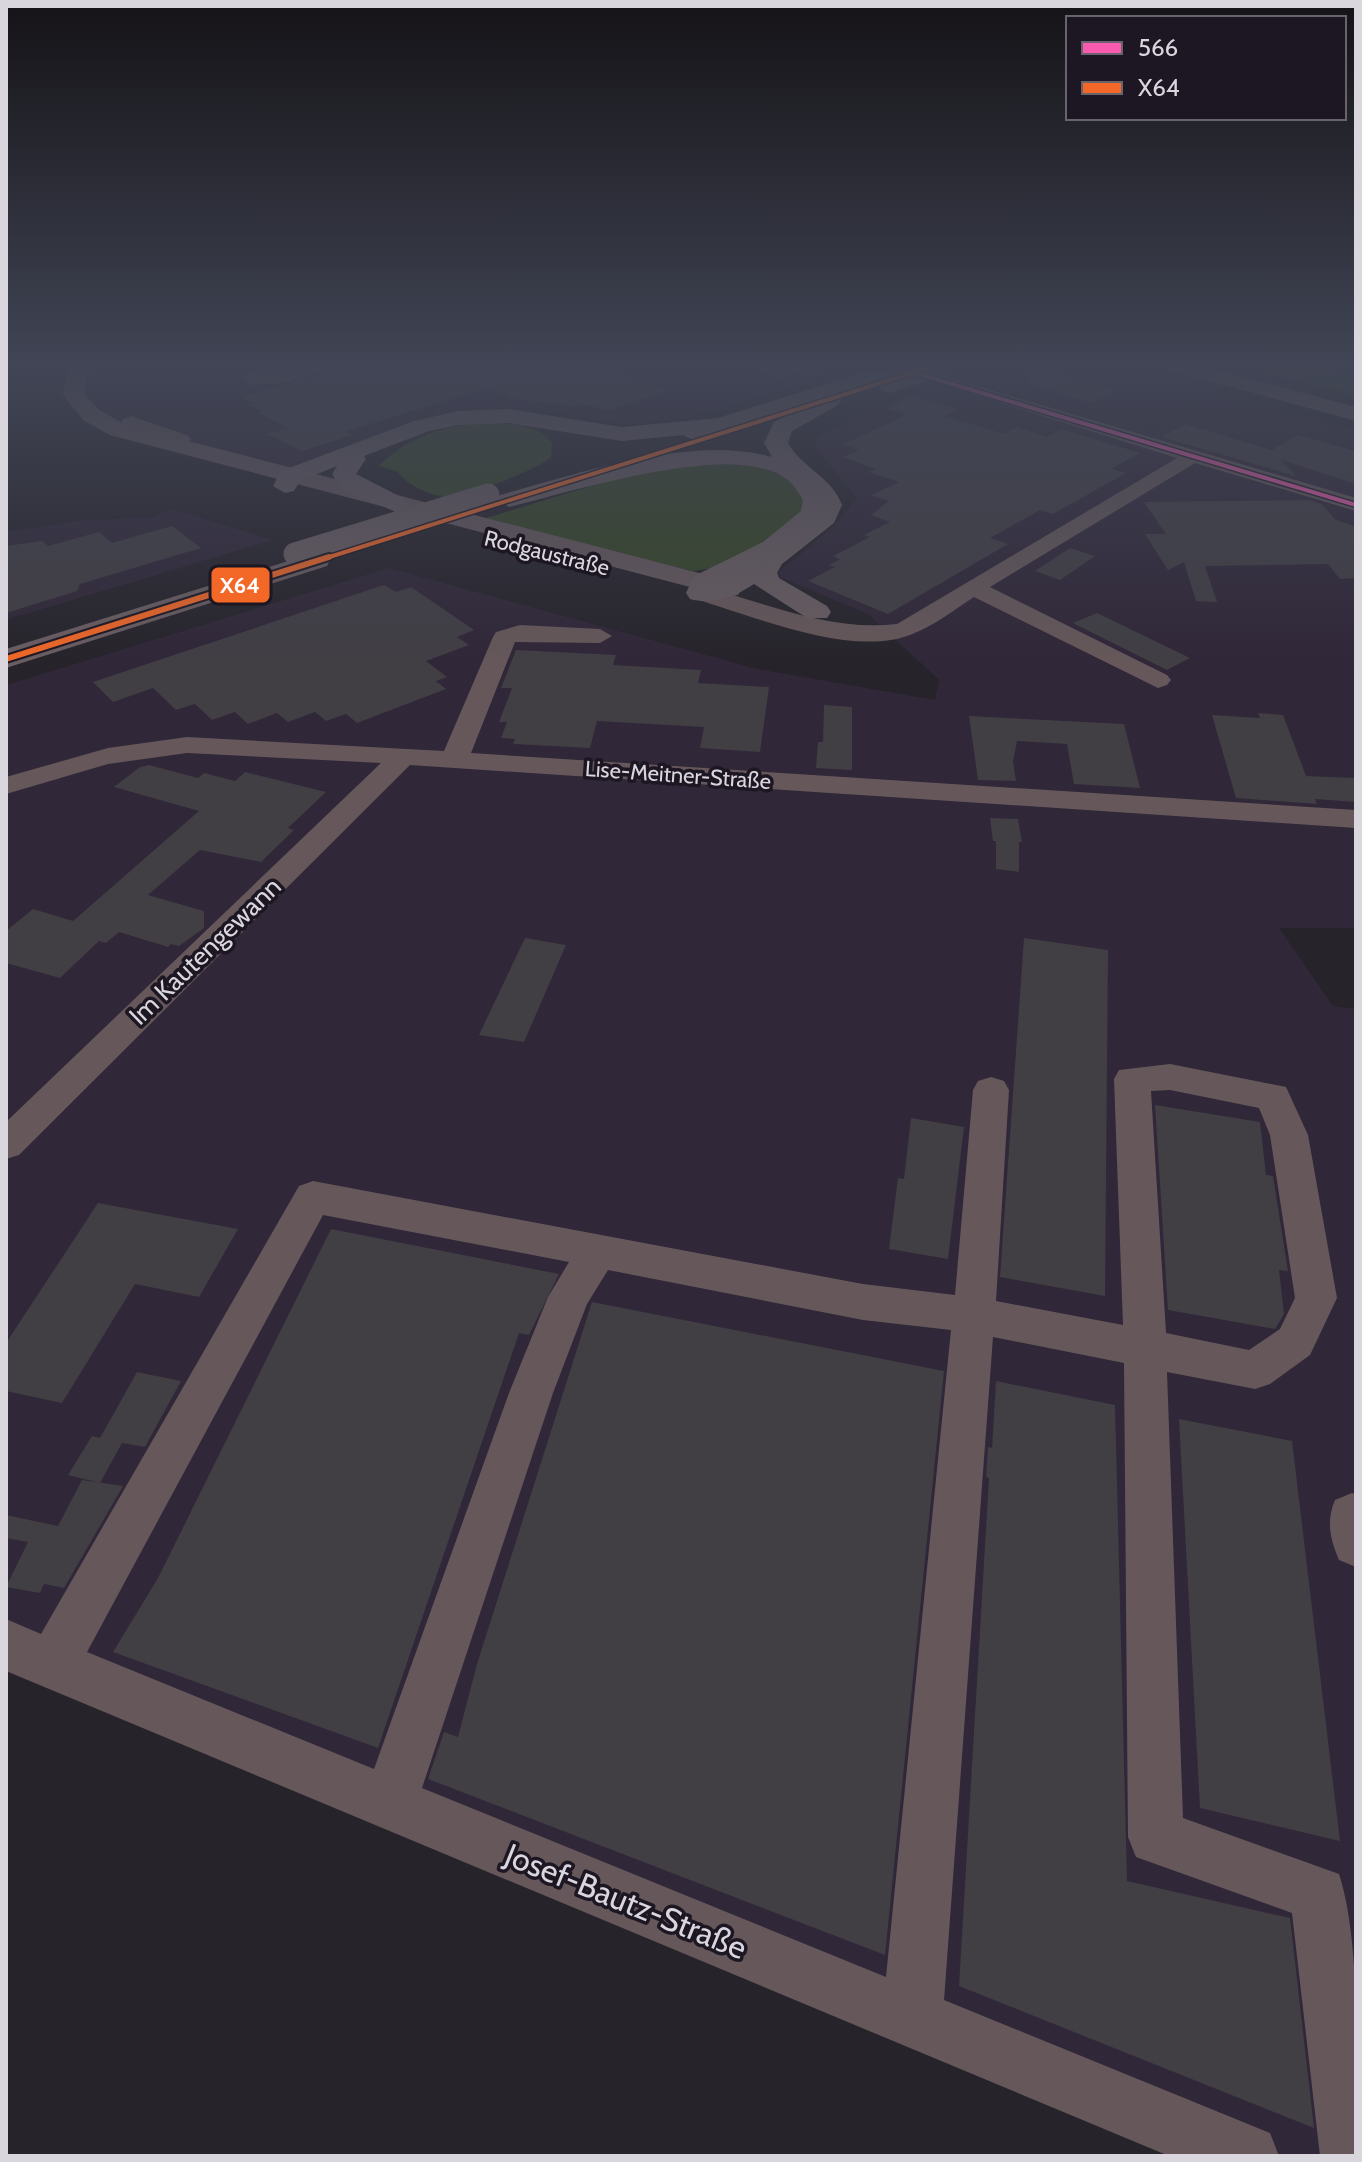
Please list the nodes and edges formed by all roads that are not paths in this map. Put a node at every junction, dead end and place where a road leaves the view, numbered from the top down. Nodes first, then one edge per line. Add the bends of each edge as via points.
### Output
1 (219, 464) edge
2 (238, 464) edge
3 (335, 464) edge
4 (341, 464) edge
5 (351, 464) edge
6 (550, 464) edge
7 (602, 464) edge
8 (614, 464) edge
9 (661, 464) edge
10 (759, 464) edge
11 (792, 464) edge
12 (1180, 464) edge
13 (1219, 464) edge
14 (295, 481) junction
15 (499, 498) junction
16 (396, 504) junction
17 (1356, 505) edge
18 (773, 556) junction
19 (306, 557) junction
20 (971, 587) junction
21 (711, 588) junction
22 (948, 601) junction
23 (817, 612) junction
24 (600, 636) dead end
25 (6, 645) edge
26 (6, 659) edge
27 (1158, 680) dead end
28 (403, 757) junction
29 (454, 760) junction
30 (6, 786) edge
31 (1356, 819) edge
32 (991, 1090) dead end
33 (6, 1145) edge
34 (596, 1254) junction
35 (974, 1315) junction
36 (1145, 1348) junction
37 (29, 1655) edge
38 (389, 1803) junction
39 (912, 2018) junction
40 (1247, 2156) edge
41 (1352, 2156) edge

1 - 14 main road, Rodgaustraße
2 - 14 main road, Rodgaustraße
3 - 14 highway
4 - 14 highway
5 - 16 highway via 344,474 349,483
6 - 15 highway
7 - 15 highway
8 - 15 highway
9 - 15 highway
10 - 21 highway via 783,470 808,486 817,506 808,525
11 - 18 highway via 818,484 829,505 819,525
12 - 20 street, Rodgaustraße
13 - 17 street
14 - 16 main road, Rodgaustraße
14 - 21 main road, Rodgaustraße
15 - 19 highway
16 - 21 main road, Rodgaustraße
18 - 21 highway
18 - 23 highway via 763,573 767,583
19 - 25 highway
19 - 26 highway
20 - 22 street, Rodgaustraße
20 - 27 street
21 - 22 street, Rodgaustraße via 822,626 864,634 903,630
21 - 23 street, Rodgaustraße
22 - 23 street, Rodgaustraße via 891,621
24 - 29 street via 520,632 505,637
28 - 29 street, Lise-Meitner-Straße
28 - 30 street, Lise-Meitner-Straße via 184,745 88,759
28 - 33 street, Im Kautengewann
29 - 31 street, Lise-Meitner-Straße
32 - 35 street
34 - 35 street via 863,1302
34 - 37 street via 313,1197
34 - 38 street via 569,1297 531,1393
35 - 36 street
35 - 39 street
36 - 36 street via 1255,1370 1295,1342 1316,1298 1289,1135 1273,1097 1170,1077 1132,1079
36 - 41 street via 1156,1837 1319,1894
37 - 38 street, Josef-Bautz-Straße
38 - 39 street, Josef-Bautz-Straße
39 - 40 street, Josef-Bautz-Straße

